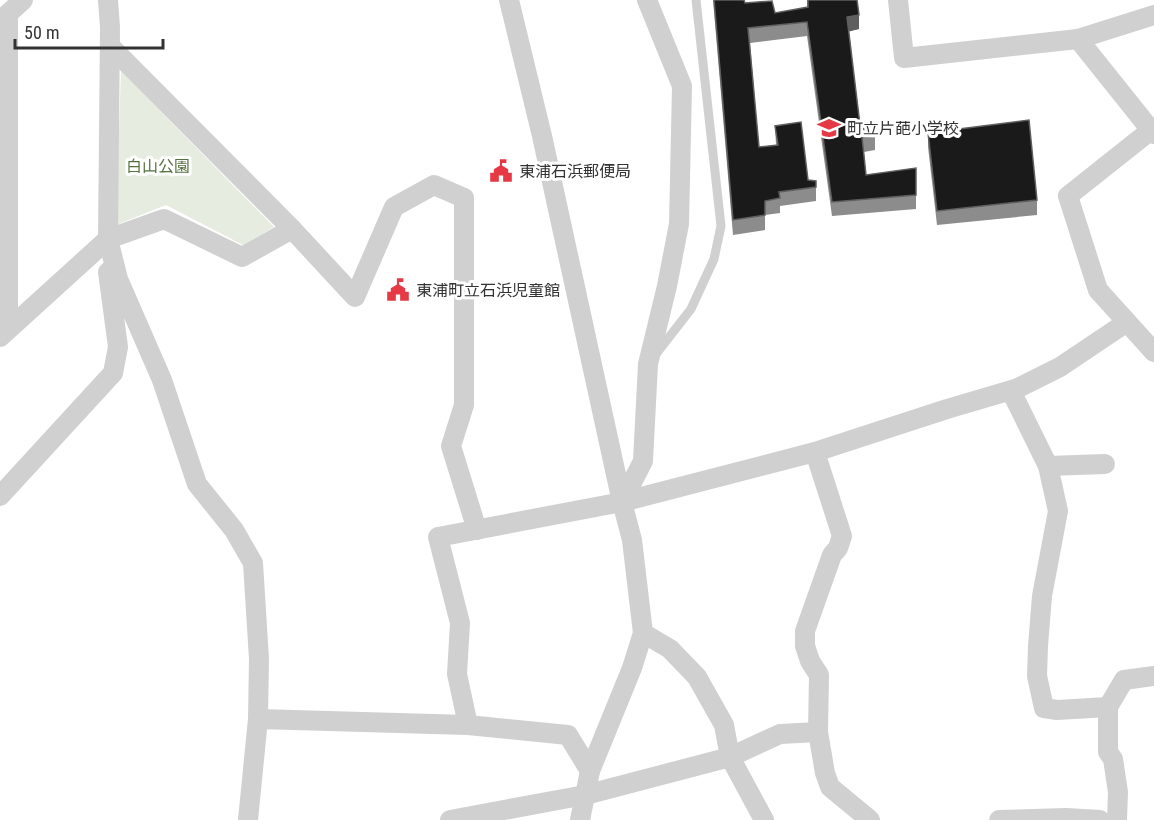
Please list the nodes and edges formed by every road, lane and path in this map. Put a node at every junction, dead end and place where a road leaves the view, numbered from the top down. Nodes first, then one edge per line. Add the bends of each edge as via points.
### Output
1 (23, 0) edge
2 (108, 0) edge
3 (509, 0) edge
4 (647, 0) edge
5 (696, 0) edge
6 (898, 0) edge
7 (1154, 15) edge
8 (4, 17) edge
9 (1078, 39) junction
10 (110, 46) junction
11 (705, 83) junction
12 (682, 86) junction
13 (1152, 132) edge
14 (292, 229) junction
15 (108, 239) junction
16 (87, 257) junction
17 (114, 315) junction
18 (1127, 322) junction
19 (4, 333) edge
20 (1154, 352) edge
21 (648, 363) junction
22 (1011, 391) junction
23 (815, 452) junction
24 (1105, 464) dead end
25 (1048, 466) junction
26 (0, 496) edge
27 (622, 502) junction
28 (477, 530) junction
29 (643, 633) junction
30 (1154, 676) edge
31 (1108, 707) junction
32 (258, 719) junction
33 (468, 725) junction
34 (818, 732) junction
35 (730, 757) junction
36 (590, 771) junction
37 (585, 795) junction
38 (248, 820) edge
39 (450, 820) edge
40 (580, 820) edge
41 (764, 820) edge
42 (870, 820) edge
43 (999, 820) edge
44 (1100, 820) edge
45 (1117, 820) edge

1 - 8 street
2 - 10 street
3 - 27 street
4 - 12 street
5 - 11 lane
6 - 9 street via 904,58
7 - 9 street
8 - 19 street
9 - 13 street
10 - 14 street
10 - 15 street
11 - 12 lane
11 - 21 lane via 719,237 714,259 691,309
12 - 21 street via 679,224
13 - 18 street via 1068,196 1098,290
14 - 15 street via 242,257 164,219
14 - 28 street via 355,297 394,207 434,186 464,198 464,405 451,446
15 - 16 street
15 - 17 street via 108,278
15 - 32 street via 118,279 162,380 197,484 234,530 253,563
16 - 17 street via 100,274
16 - 19 street
17 - 26 street via 118,347 113,373
18 - 20 street
18 - 22 street via 1060,367
21 - 27 street via 643,461
22 - 23 street
22 - 25 street
23 - 27 street
23 - 34 street via 842,536 831,555 805,631 810,662 819,675
24 - 25 street
25 - 31 street via 1058,511 1042,596 1038,646 1037,676 1044,708
27 - 28 street
27 - 29 street via 633,540
28 - 33 street via 438,537 460,622 457,674
29 - 35 street via 670,650 697,677 724,725
29 - 36 street
30 - 31 street via 1124,680
31 - 45 street via 1108,752 1113,759 1118,792
32 - 33 street
32 - 38 street
33 - 36 street via 568,735
34 - 35 street via 780,734
34 - 42 street via 830,787
35 - 37 street
35 - 41 street
36 - 37 street
37 - 39 street
37 - 40 street
43 - 44 street

